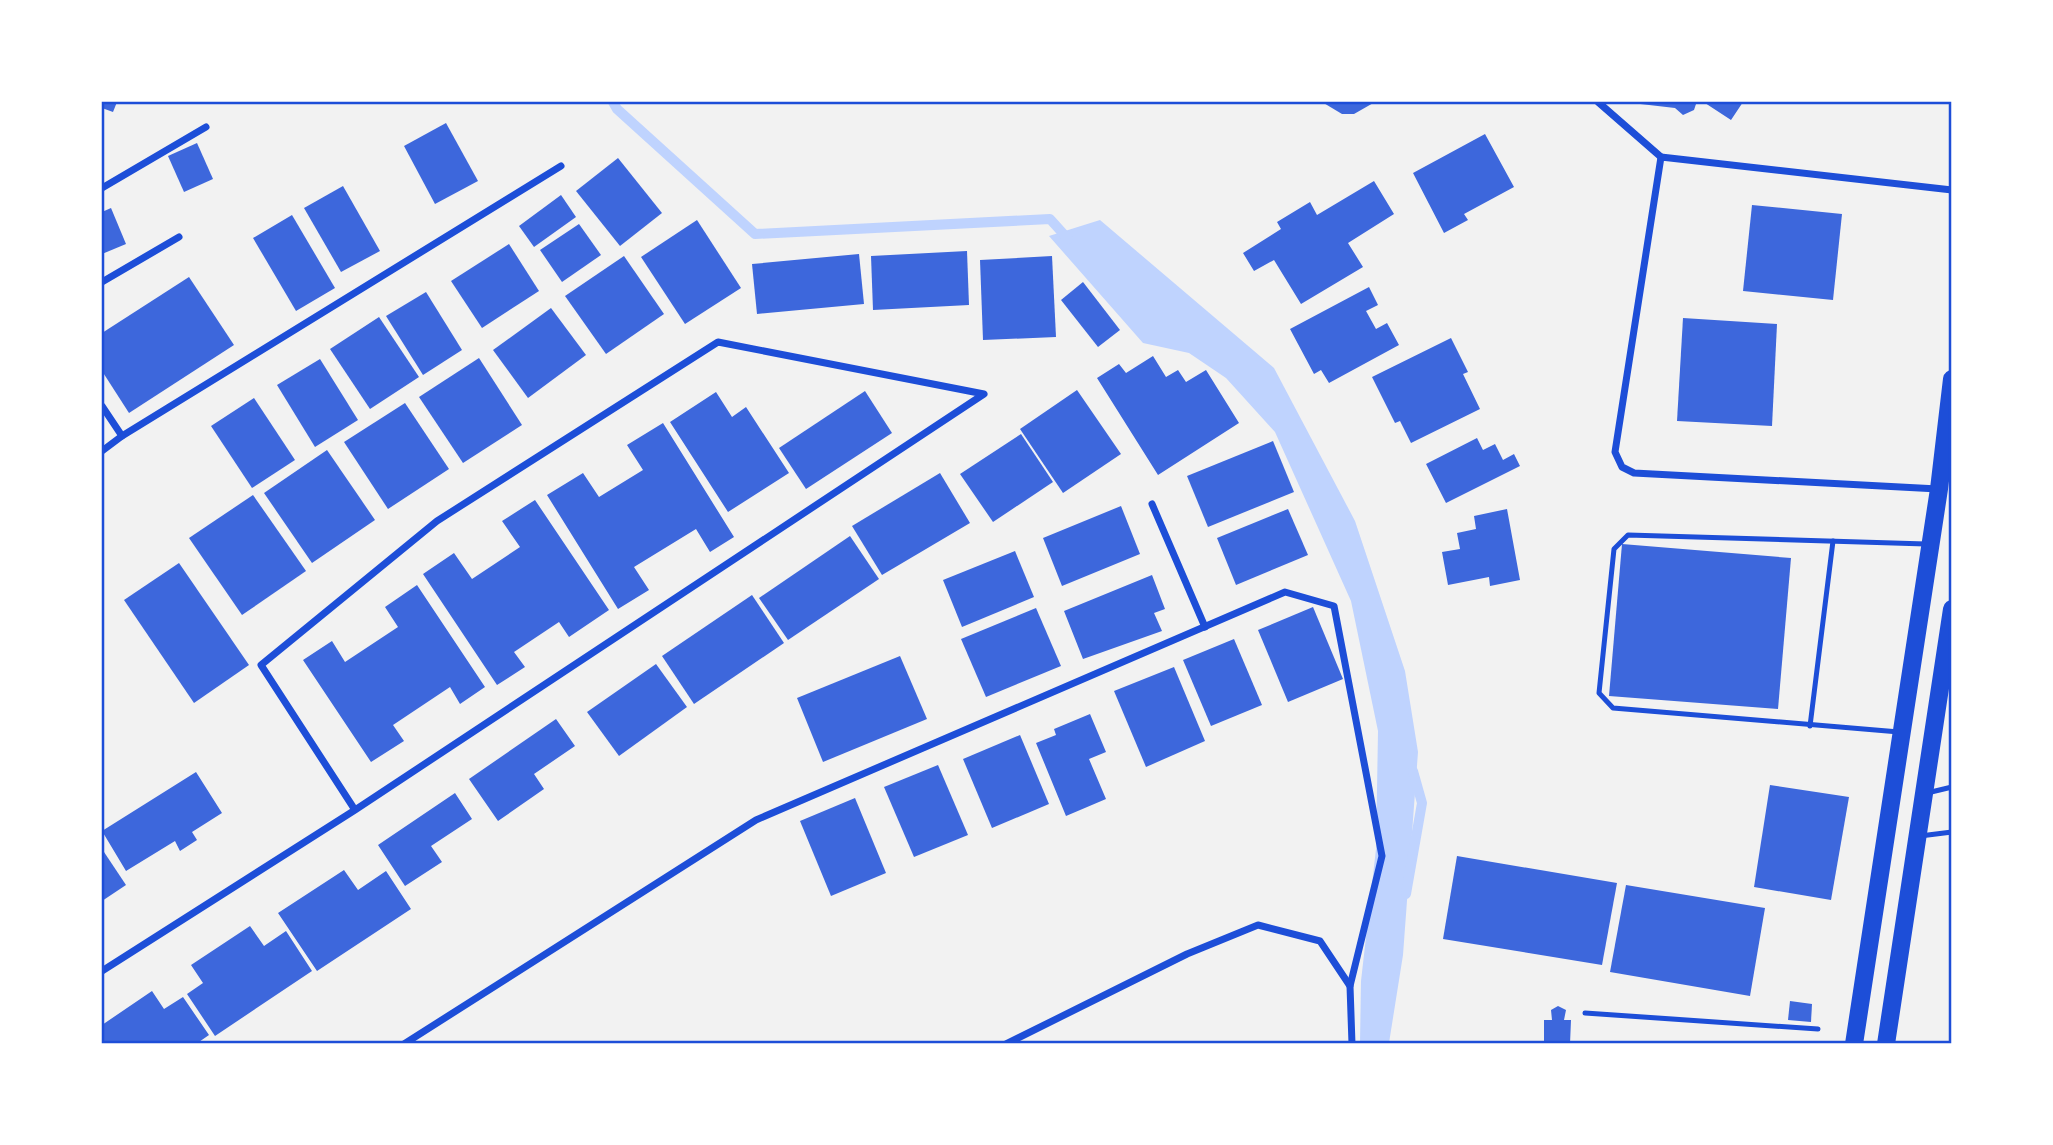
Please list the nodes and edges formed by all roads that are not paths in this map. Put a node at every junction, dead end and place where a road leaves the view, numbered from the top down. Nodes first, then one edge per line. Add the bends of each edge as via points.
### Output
1 (1598, 102) edge
2 (206, 127) dead end
3 (1661, 157) junction
4 (561, 166) dead end
5 (102, 188) edge
6 (1951, 190) edge
7 (179, 237) dead end
8 (102, 282) edge
9 (1951, 379) edge
10 (102, 406) edge
11 (122, 436) junction
12 (102, 451) edge
13 (1939, 489) junction
14 (1152, 504) dead end
15 (1833, 541) junction
16 (1930, 544) junction
17 (1951, 609) edge
18 (1205, 627) junction
19 (1810, 726) junction
20 (1902, 732) junction
21 (1950, 787) edge
22 (1923, 794) junction
23 (355, 810) junction
24 (1951, 832) edge
25 (1916, 836) junction
26 (102, 971) edge
27 (1349, 986) junction
28 (1585, 1013) dead end
29 (1818, 1029) dead end
30 (404, 1044) edge
31 (1006, 1044) edge
32 (1352, 1044) edge
33 (1854, 1044) edge
34 (1886, 1044) edge

1 - 3 street
2 - 5 street
3 - 6 street
3 - 13 street via 1615,452 1622,467 1634,473
4 - 11 street
7 - 8 street
9 - 13 main road
10 - 11 street
11 - 12 street
13 - 16 main road
14 - 18 street
15 - 16 lane
15 - 19 lane
15 - 19 lane via 1628,535 1614,549 1599,693 1613,708
16 - 20 main road
17 - 22 main road
18 - 27 street via 1285,592 1334,606 1382,856
18 - 30 street via 756,820
19 - 20 lane
20 - 33 main road
21 - 22 lane
22 - 25 main road
23 - 23 street via 261,665 437,520 718,342 984,394
23 - 26 street
24 - 25 lane
25 - 34 main road
27 - 31 street via 1320,941 1258,925 1187,954
27 - 32 street
28 - 29 lane

